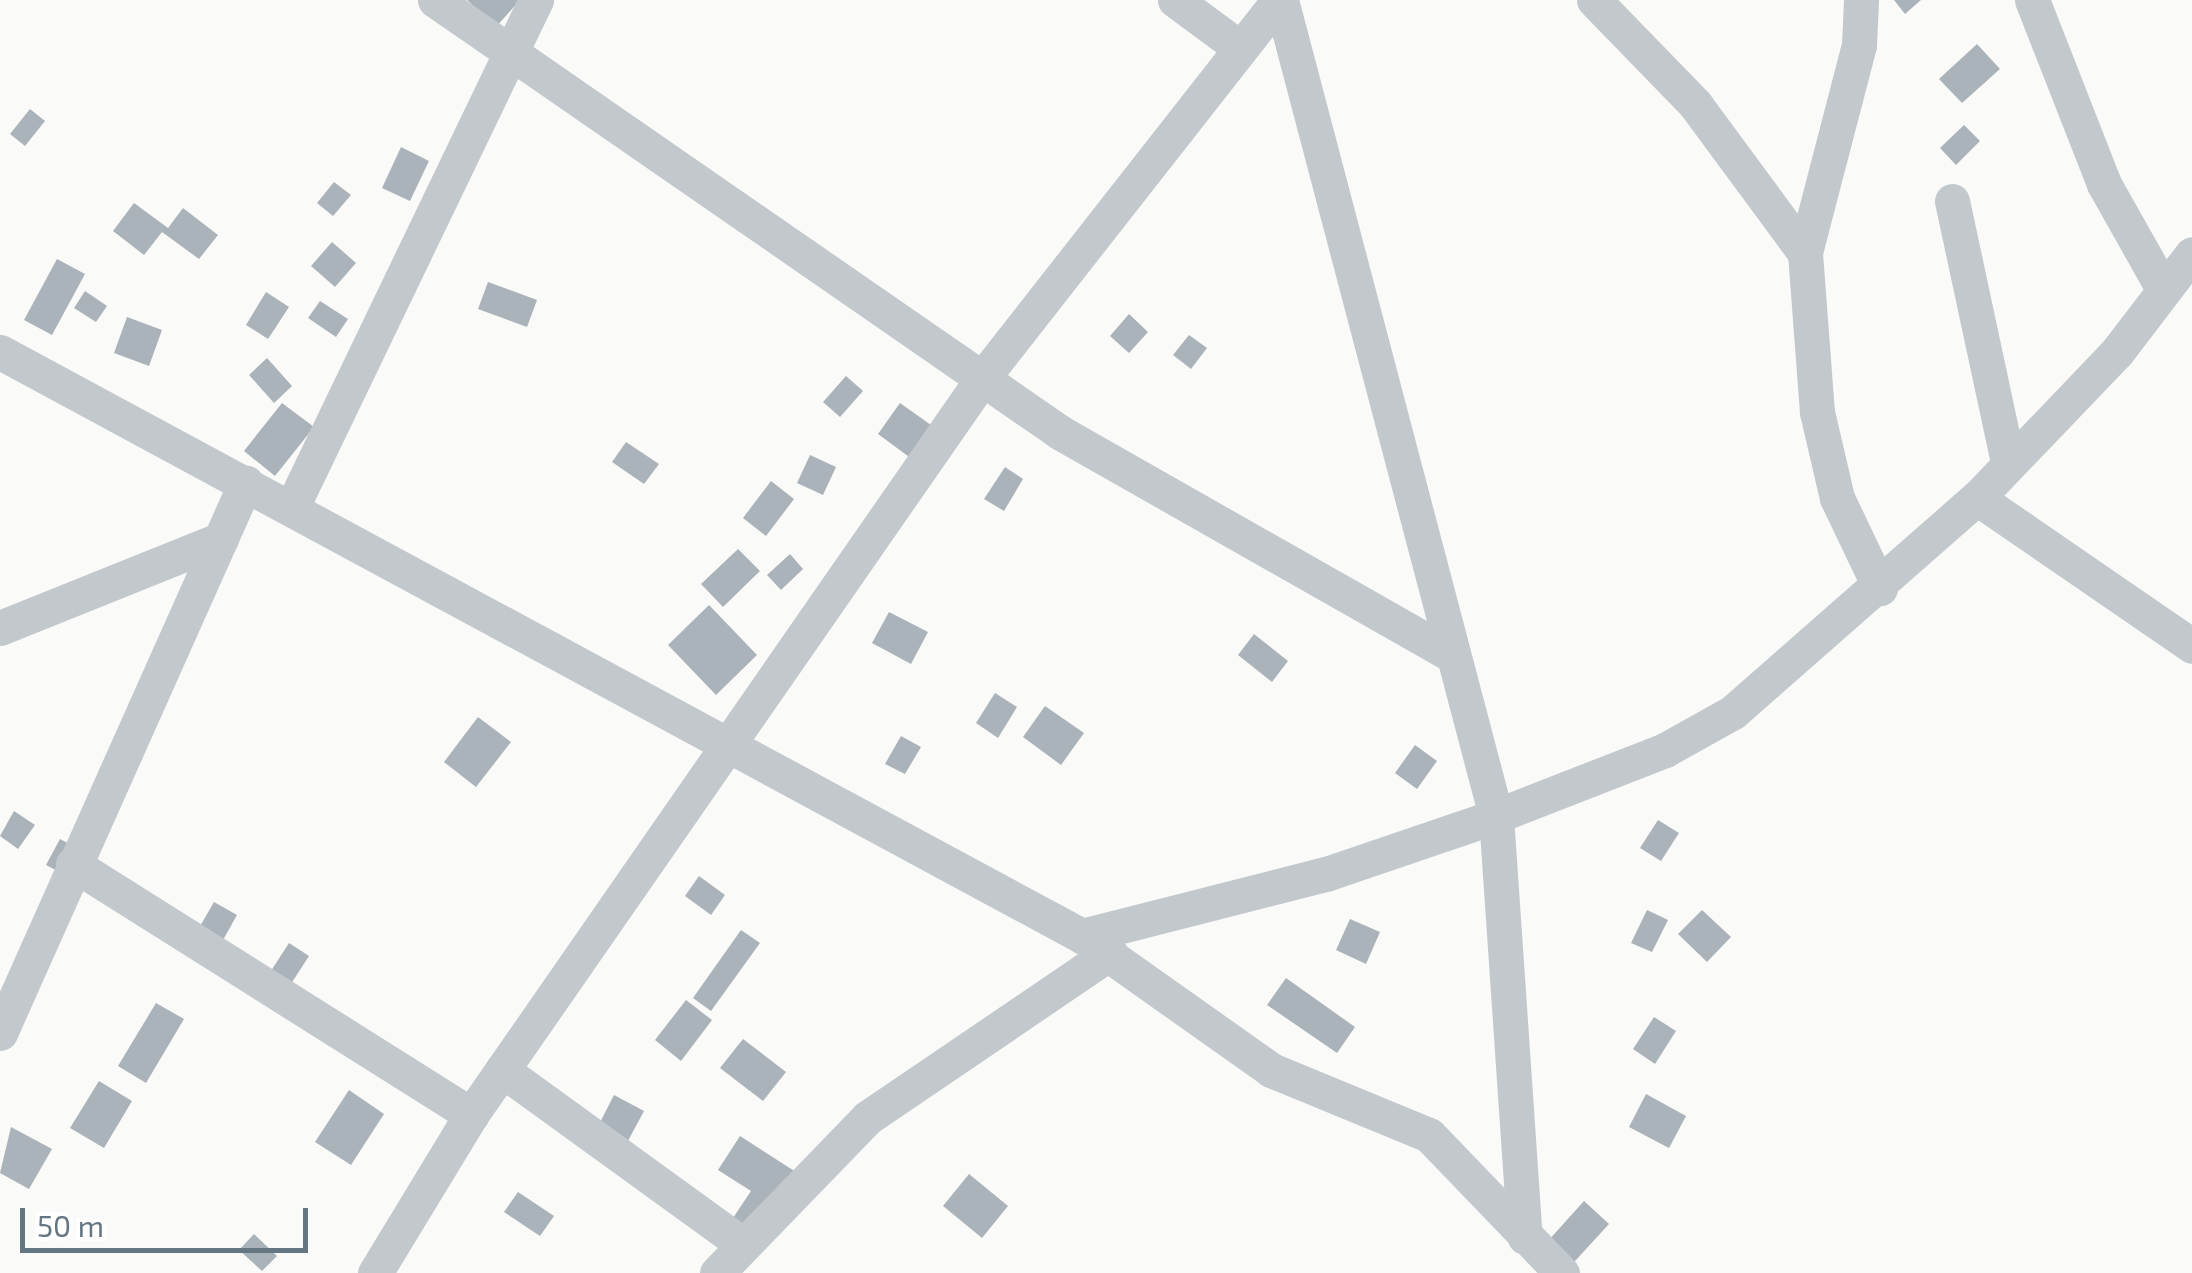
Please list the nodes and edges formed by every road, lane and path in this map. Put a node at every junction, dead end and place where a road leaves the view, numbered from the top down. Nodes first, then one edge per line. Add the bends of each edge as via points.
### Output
1 (435, 0) edge
2 (536, 0) edge
3 (1175, 0) edge
4 (1280, 0) edge
5 (1594, 0) edge
6 (1861, 0) edge
7 (2032, 0) edge
8 (1240, 48) junction
9 (510, 50) junction
10 (1952, 201) dead end
11 (1805, 253) junction
12 (2192, 254) edge
13 (2162, 286) junction
14 (0, 352) edge
15 (984, 376) junction
16 (2008, 463) junction
17 (246, 482) junction
18 (1977, 498) junction
19 (292, 507) junction
20 (221, 539) junction
21 (1880, 588) junction
22 (0, 628) edge
23 (2192, 646) edge
24 (1446, 652) junction
25 (734, 744) junction
26 (1496, 816) junction
27 (73, 864) junction
28 (1096, 944) junction
29 (4, 1015) edge
30 (502, 1070) junction
31 (471, 1115) junction
32 (1525, 1238) junction
33 (742, 1244) junction
34 (375, 1273) edge
35 (717, 1273) edge
36 (1562, 1273) edge

1 - 9 street
2 - 9 street
3 - 8 street
4 - 8 street
4 - 24 street
5 - 11 street via 1695,104
6 - 11 street via 1859,45
7 - 13 street via 2104,184
8 - 15 street
9 - 15 street
9 - 19 street
10 - 16 street
11 - 21 street via 1817,412 1837,498
12 - 13 street
13 - 16 street via 2118,352
14 - 17 street
15 - 24 street via 1061,433
15 - 25 street
16 - 18 street
17 - 19 street
17 - 20 street
18 - 21 street
18 - 23 street
19 - 25 street
20 - 22 street
20 - 27 street
21 - 26 street via 1733,712 1665,750
24 - 26 street
25 - 28 street
25 - 30 street
26 - 28 street
26 - 32 street
27 - 29 street
27 - 31 street
28 - 32 street via 1271,1070 1430,1135
28 - 33 street via 867,1118
30 - 31 street
30 - 33 street
31 - 34 street
32 - 36 street
33 - 35 street

